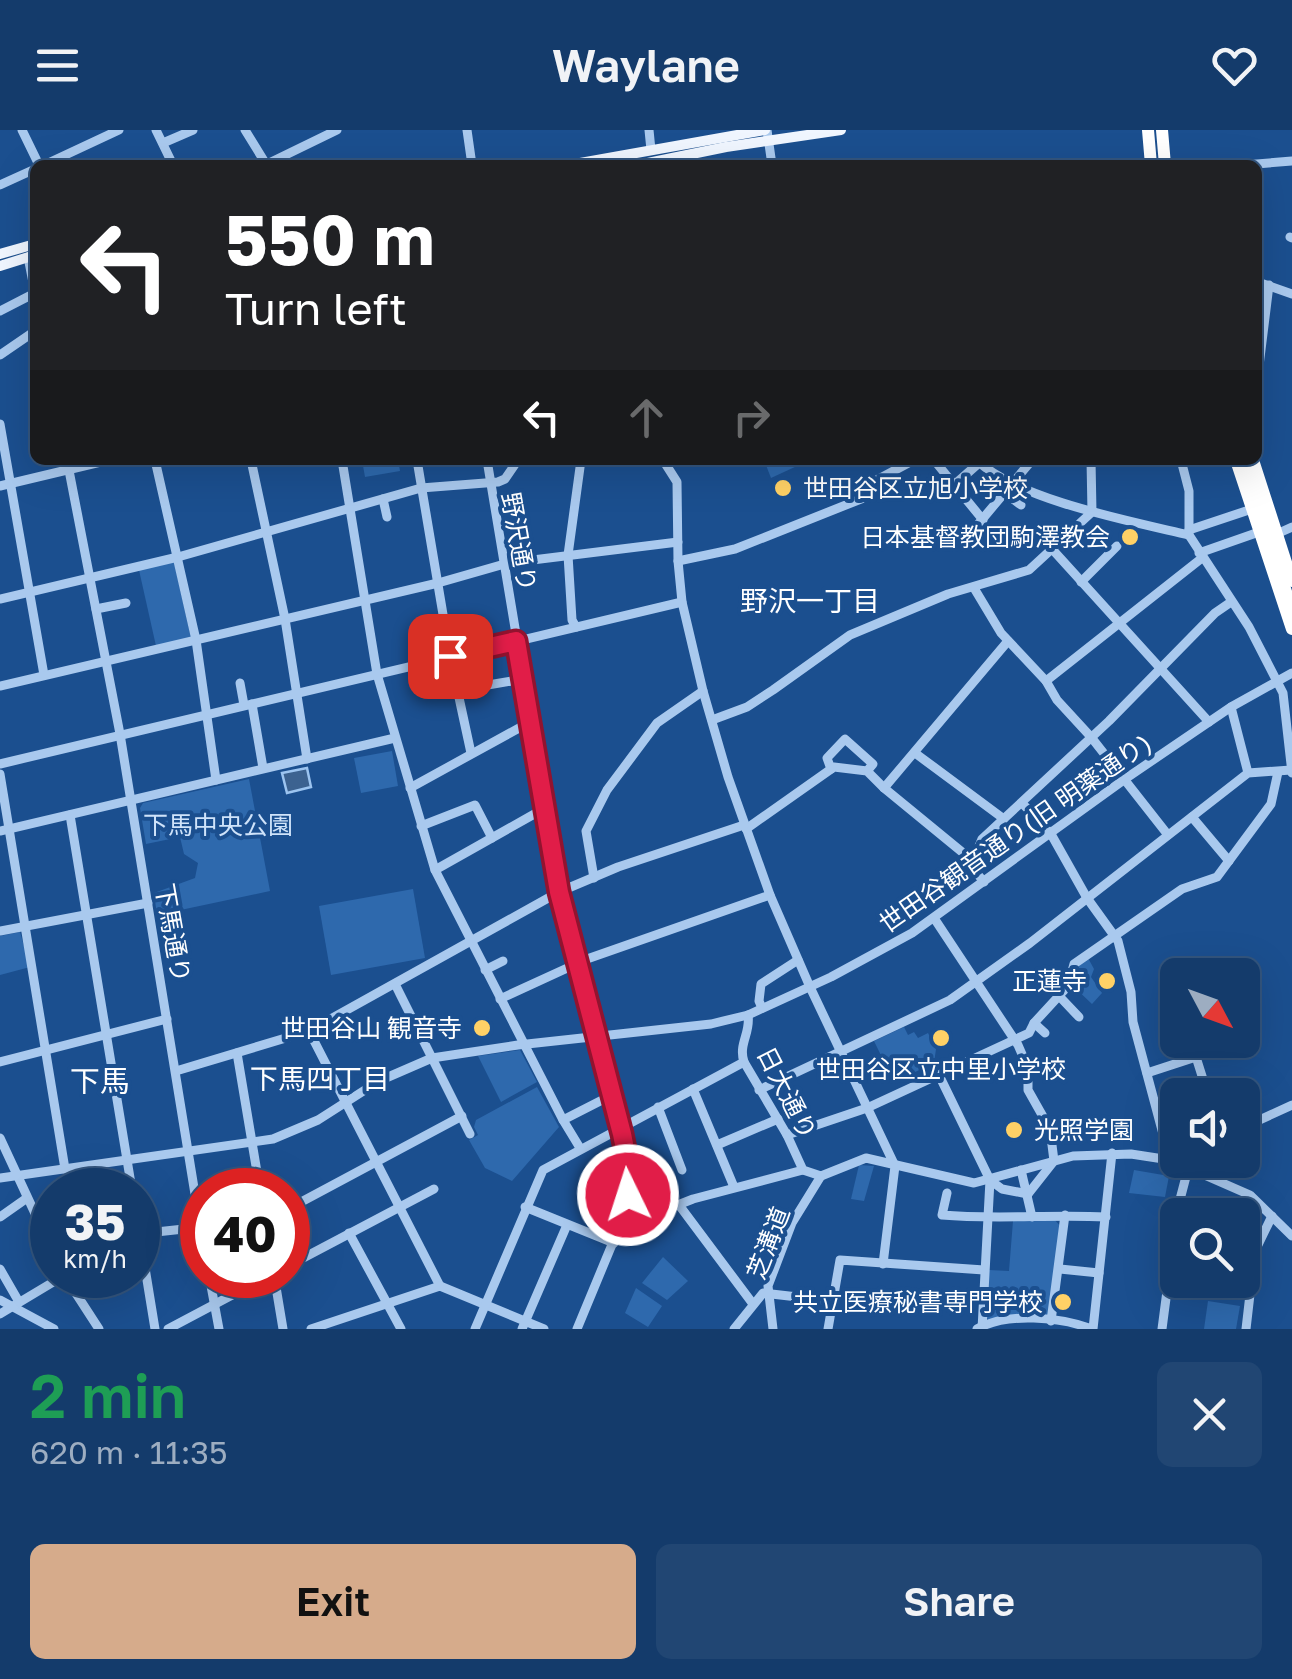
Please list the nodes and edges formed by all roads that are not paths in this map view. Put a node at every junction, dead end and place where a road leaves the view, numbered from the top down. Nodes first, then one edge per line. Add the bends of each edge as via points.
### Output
1 (22, 130) edge
2 (88, 130) edge
3 (119, 130) edge
4 (156, 130) edge
5 (193, 130) edge
6 (245, 130) edge
7 (337, 130) edge
8 (468, 130) edge
9 (650, 130) edge
10 (841, 130) edge
11 (1150, 130) edge
12 (1165, 130) edge
13 (767, 134) edge
14 (93, 142) junction
15 (163, 144) junction
16 (651, 150) junction
17 (36, 160) edge
18 (52, 160) edge
19 (170, 160) edge
20 (262, 160) edge
21 (275, 160) edge
22 (471, 160) edge
23 (596, 160) edge
24 (662, 160) edge
25 (771, 160) edge
26 (1153, 160) edge
27 (1168, 160) edge
28 (1292, 160) edge
29 (1262, 163) edge
30 (30, 170) edge
31 (0, 185) edge
32 (30, 245) edge
33 (0, 254) edge
34 (30, 257) edge
35 (0, 266) edge
36 (1262, 283) edge
37 (1269, 285) junction
38 (1292, 294) edge
39 (30, 296) edge
40 (0, 312) edge
41 (1262, 327) edge
42 (30, 334) edge
43 (0, 355) edge
44 (0, 424) edge
45 (68, 465) edge
46 (156, 465) edge
47 (251, 465) edge
48 (343, 465) edge
49 (417, 465) edge
50 (487, 465) edge
51 (515, 465) edge
52 (580, 465) edge
53 (667, 465) edge
54 (905, 465) edge
55 (938, 465) edge
56 (975, 465) edge
57 (981, 465) edge
58 (1028, 465) edge
59 (1091, 465) edge
60 (1182, 465) edge
61 (1240, 465) edge
62 (1241, 465) edge
63 (1257, 465) edge
64 (1257, 465) edge
65 (488, 482) junction
66 (1013, 483) junction
67 (6, 484) edge
68 (954, 485) junction
69 (421, 488) junction
70 (1005, 493) junction
71 (383, 499) junction
72 (1022, 505) dead end
73 (350, 508) junction
74 (1252, 509) junction
75 (1092, 512) junction
76 (387, 516) dead end
77 (983, 520) junction
78 (1286, 530) edge
79 (266, 532) junction
80 (1189, 532) junction
81 (1259, 532) junction
82 (969, 534) dead end
83 (678, 542) junction
84 (1117, 546) dead end
85 (37, 547) dead end
86 (1052, 549) junction
87 (24, 550) junction
88 (568, 555) junction
89 (178, 556) junction
90 (1201, 556) junction
91 (678, 562) junction
92 (503, 566) junction
93 (1292, 566) edge
94 (90, 578) junction
95 (1081, 582) junction
96 (1292, 582) edge
97 (438, 583) junction
98 (974, 588) junction
99 (32, 591) junction
100 (0, 599) edge
101 (364, 600) junction
102 (682, 602) junction
103 (1231, 602) junction
104 (96, 610) junction
105 (1292, 610) edge
106 (128, 614) dead end
107 (285, 619) junction
108 (1119, 624) junction
109 (576, 627) junction
110 (1292, 629) edge
111 (196, 640) junction
112 (516, 641) junction
113 (1008, 641) junction
114 (450, 656) junction
115 (106, 662) junction
116 (1162, 669) junction
117 (1292, 673) edge
118 (378, 674) junction
119 (44, 675) junction
120 (523, 678) junction
121 (1277, 680) junction
122 (1046, 681) junction
123 (240, 683) dead end
124 (0, 686) edge
125 (482, 686) dead end
126 (702, 691) junction
127 (296, 693) junction
128 (248, 705) junction
129 (1231, 707) junction
130 (208, 714) junction
131 (712, 720) junction
132 (530, 722) junction
133 (1210, 722) junction
134 (490, 729) dead end
135 (120, 734) junction
136 (1091, 737) junction
137 (395, 738) junction
138 (493, 742) junction
139 (471, 753) junction
140 (915, 754) junction
141 (307, 759) junction
142 (0, 764) edge
143 (126, 768) junction
144 (264, 768) junction
145 (831, 769) junction
146 (111, 771) dead end
147 (867, 771) junction
148 (1278, 772) junction
149 (1291, 772) edge
150 (1248, 773) junction
151 (0, 774) edge
152 (1125, 779) junction
153 (216, 780) junction
154 (410, 788) junction
155 (884, 788) junction
156 (131, 800) junction
157 (1022, 802) junction
158 (545, 808) junction
159 (70, 815) junction
160 (1192, 816) junction
161 (1004, 819) junction
162 (421, 826) junction
163 (745, 827) junction
164 (4, 830) edge
165 (1051, 834) junction
166 (1168, 835) junction
167 (492, 838) junction
168 (974, 861) junction
169 (1229, 861) junction
170 (434, 870) junction
171 (594, 878) junction
172 (984, 882) junction
173 (559, 892) junction
174 (770, 895) junction
175 (1087, 898) junction
176 (148, 903) junction
177 (86, 914) junction
178 (934, 918) junction
179 (25, 926) junction
180 (0, 931) edge
181 (1117, 939) junction
182 (470, 940) junction
183 (798, 960) junction
184 (503, 961) dead end
185 (578, 963) junction
186 (485, 970) junction
187 (976, 982) junction
188 (395, 984) junction
189 (810, 987) junction
190 (1060, 996) junction
191 (500, 999) junction
192 (762, 1008) junction
193 (748, 1015) junction
194 (1079, 1018) dead end
195 (168, 1019) junction
196 (1034, 1023) junction
197 (309, 1031) junction
198 (1045, 1033) dead end
199 (106, 1035) junction
200 (598, 1036) junction
201 (1015, 1041) junction
202 (524, 1044) junction
203 (46, 1051) junction
204 (840, 1052) junction
205 (237, 1053) junction
206 (432, 1058) junction
207 (0, 1062) edge
208 (744, 1062) junction
209 (176, 1070) junction
210 (939, 1074) junction
211 (1147, 1074) junction
212 (1203, 1078) edge
213 (692, 1088) junction
214 (759, 1090) junction
215 (612, 1095) junction
216 (346, 1101) junction
217 (1292, 1105) edge
218 (658, 1107) junction
219 (866, 1108) junction
220 (1160, 1114) edge
221 (462, 1116) junction
222 (778, 1119) junction
223 (562, 1120) junction
224 (1260, 1120) edge
225 (621, 1127) junction
226 (470, 1134) dead end
227 (787, 1135) junction
228 (0, 1138) edge
229 (253, 1144) junction
230 (717, 1145) junction
231 (580, 1148) junction
232 (190, 1152) junction
233 (1112, 1153) junction
234 (1160, 1157) edge
235 (127, 1161) junction
236 (1054, 1161) junction
237 (376, 1162) junction
238 (894, 1166) junction
239 (64, 1168) edge
240 (72, 1168) edge
241 (128, 1168) edge
242 (192, 1168) edge
243 (257, 1168) edge
244 (682, 1170) dead end
245 (803, 1170) junction
246 (1021, 1170) junction
247 (30, 1174) edge
248 (17, 1176) junction
249 (821, 1176) junction
250 (0, 1178) edge
251 (1186, 1178) edge
252 (1209, 1178) edge
253 (990, 1180) junction
254 (734, 1187) junction
255 (434, 1189) dead end
256 (947, 1193) dead end
257 (1028, 1194) junction
258 (310, 1197) edge
259 (28, 1198) junction
260 (30, 1202) edge
261 (678, 1204) junction
262 (400, 1206) junction
263 (525, 1207) junction
264 (1065, 1214) junction
265 (1106, 1216) junction
266 (1272, 1216) junction
267 (0, 1217) edge
268 (1032, 1217) junction
269 (623, 1218) junction
270 (988, 1219) junction
271 (567, 1225) junction
272 (348, 1234) junction
273 (1292, 1236) edge
274 (614, 1244) junction
275 (310, 1254) edge
276 (883, 1264) junction
277 (0, 1268) edge
278 (984, 1270) junction
279 (1060, 1270) junction
280 (1099, 1274) junction
281 (440, 1286) junction
282 (768, 1294) junction
283 (30, 1296) edge
284 (79, 1298) edge
285 (149, 1298) edge
286 (213, 1298) edge
287 (228, 1298) edge
288 (277, 1298) edge
289 (0, 1300) edge
290 (832, 1301) junction
291 (16, 1304) junction
292 (388, 1304) junction
293 (484, 1304) junction
294 (753, 1304) junction
295 (214, 1305) junction
296 (0, 1314) edge
297 (1051, 1321) junction
298 (524, 1325) edge
299 (330, 1326) edge
300 (980, 1328) edge
301 (54, 1329) edge
302 (99, 1329) edge
303 (155, 1329) edge
304 (168, 1329) edge
305 (219, 1329) edge
306 (283, 1329) edge
307 (311, 1329) edge
308 (401, 1329) edge
309 (475, 1329) edge
310 (544, 1329) edge
311 (578, 1329) edge
312 (734, 1329) edge
313 (774, 1329) edge
314 (828, 1329) edge
315 (1092, 1329) edge
316 (1162, 1329) edge
317 (1246, 1329) edge

1 - 17 street
2 - 14 street
3 - 14 street
4 - 15 street
5 - 15 street
6 - 20 street
7 - 21 street
8 - 22 street
9 - 16 street
10 - 13 main road
11 - 26 highway
12 - 27 highway
13 - 16 main road
13 - 24 main road
13 - 25 street
14 - 18 street
15 - 19 street
16 - 23 main road
28 - 29 street
30 - 31 street
32 - 33 main road
34 - 35 main road
36 - 37 street
37 - 38 street
37 - 41 street
39 - 40 street
42 - 43 street
44 - 67 street
45 - 67 street
45 - 94 street, 下馬通り
46 - 89 street
47 - 79 street
48 - 73 street
49 - 69 street
50 - 65 street, 野沢通り
51 - 65 street via 506,479
52 - 88 street
53 - 83 street via 678,490
54 - 91 street via 858,490 861,498 735,549
55 - 68 street
56 - 68 street
57 - 66 street
58 - 66 street
59 - 75 street
60 - 80 street
61 - 74 highway
62 - 105 highway, bridge
63 - 78 highway
64 - 96 highway, bridge
65 - 69 street
65 - 92 street, 野沢通り
66 - 70 street
66 - 75 street
67 - 87 street
68 - 77 street
69 - 71 street
69 - 97 street
70 - 72 street
70 - 77 street
71 - 73 street
71 - 76 street
73 - 79 street
73 - 101 street
74 - 80 street
74 - 81 highway
75 - 80 street
75 - 86 street
77 - 82 street
78 - 81 street
78 - 93 highway
79 - 89 street
79 - 107 street
80 - 90 street
81 - 90 street
81 - 110 highway
83 - 88 street
83 - 91 street
84 - 95 street
85 - 87 street
86 - 95 street
86 - 98 street via 1029,570
87 - 99 street
88 - 92 street
88 - 109 street
89 - 94 street
89 - 111 street
90 - 103 street
90 - 108 street
91 - 102 street
92 - 97 street
92 - 112 street, 野沢通り
94 - 99 street
94 - 104 street, 下馬通り
95 - 108 street
97 - 101 street
97 - 114 street
98 - 113 street
98 - 131 street via 850,635 747,707
99 - 100 street
99 - 119 street
101 - 107 street
101 - 118 street
102 - 109 street
102 - 126 street
103 - 116 street
103 - 121 street
104 - 106 street via 123,603
104 - 115 street, 下馬通り
107 - 111 street
107 - 127 street
108 - 116 street
108 - 122 street
109 - 112 street
111 - 115 street
111 - 130 street
112 - 114 street
112 - 120 street, 野沢通り
113 - 122 street
113 - 140 street
114 - 118 street
114 - 139 street
115 - 119 street
115 - 135 street, 下馬通り
116 - 133 street
116 - 136 street
117 - 121 street, 世田谷観音通り(旧 明薬通り)
118 - 127 street
118 - 137 street
119 - 124 street
120 - 125 street
120 - 132 street, 野沢通り
121 - 129 street, 世田谷観音通り(旧 明薬通り)
121 - 149 street
122 - 136 street
123 - 128 street
126 - 131 street
126 - 171 street via 658,723 607,790 586,831
127 - 128 street
127 - 141 street
128 - 130 street
128 - 144 street
129 - 133 street, 世田谷観音通り(旧 明薬通り)
129 - 150 street
130 - 135 street
130 - 153 street
131 - 163 street
132 - 138 street
132 - 158 street, 野沢通り
133 - 152 street, 世田谷観音通り(旧 明薬通り)
134 - 138 street
135 - 142 street
135 - 143 street, 下馬通り
136 - 152 street
136 - 157 street
137 - 141 street
137 - 154 street
138 - 139 street
139 - 154 street
140 - 155 street
140 - 161 street
141 - 144 street
143 - 146 street
143 - 156 street, 下馬通り
144 - 153 street
145 - 147 street
145 - 147 street via 827,758 844,739 873,764
145 - 163 street
147 - 155 street
148 - 149 street
148 - 150 street
148 - 169 street via 1271,804
150 - 160 street
151 - 164 street
152 - 165 street, 世田谷観音通り(旧 明薬通り)
152 - 166 street
153 - 156 street
154 - 162 street
155 - 168 street
156 - 159 street
156 - 176 street, 下馬通り
157 - 161 street
157 - 165 street
158 - 167 street
158 - 173 street, 野沢通り
159 - 164 street
159 - 177 street
160 - 166 street
160 - 169 street
161 - 168 street via 982,839
162 - 167 street via 474,805
162 - 170 street
163 - 171 street
163 - 174 street
164 - 179 street
165 - 172 street, 世田谷観音通り(旧 明薬通り)
165 - 175 street
166 - 175 street
167 - 170 street
168 - 172 street
169 - 181 street via 1217,877 1182,889
170 - 182 street
171 - 173 street
172 - 178 street, 世田谷観音通り(旧 明薬通り)
173 - 182 street
173 - 185 street, 野沢通り
174 - 183 street
174 - 185 street
175 - 181 street
175 - 187 street
176 - 177 street
176 - 195 street, 下馬通り
177 - 179 street
177 - 199 street
178 - 187 street
178 - 189 street, 世田谷観音通り(旧 明薬通り)
179 - 180 street
179 - 203 street
181 - 190 street via 1074,964
181 - 211 street
182 - 186 street
182 - 188 street
183 - 189 street
183 - 192 street via 761,984
184 - 186 street
185 - 191 street
185 - 200 street, 野沢通り
186 - 191 street
187 - 201 street
187 - 204 street
188 - 197 street
188 - 206 street
189 - 192 street, 世田谷観音通り(旧 明薬通り)
189 - 204 street
190 - 194 street
190 - 196 street
191 - 202 street
192 - 193 street, 世田谷観音通り(旧 明薬通り)
193 - 200 street, 世田谷観音通り(旧 明薬通り)
193 - 208 street, 日大通り via 740,1050
195 - 199 street
195 - 209 street, 下馬通り
196 - 198 street
196 - 201 street
197 - 205 street
197 - 216 street
199 - 203 street
199 - 235 street
200 - 202 street, 世田谷観音通り(旧 明薬通り)
200 - 215 street, 野沢通り
201 - 210 street
201 - 236 street via 1028,1068 1028,1090 1050,1129
202 - 206 street, 世田谷観音通り(旧 明薬通り)
202 - 223 street
203 - 207 street
203 - 239 street
204 - 214 street
204 - 219 street
205 - 209 street
205 - 229 street
206 - 216 street, 世田谷観音通り(旧 明薬通り)
206 - 221 street
208 - 213 street
208 - 214 street, 日大通り
209 - 232 street, 下馬通り
210 - 219 street
210 - 253 street
211 - 212 street via 1196,1057
211 - 220 street
213 - 218 street
213 - 230 street
214 - 222 street, 日大通り
215 - 223 street
215 - 225 street, 野沢通り
216 - 229 street, 世田谷観音通り(旧 明薬通り) via 295,1132
216 - 237 street
217 - 224 street
218 - 225 street
218 - 244 street
219 - 227 street
219 - 238 street
221 - 226 street
221 - 237 street
222 - 227 street, 日大通り
222 - 230 street
223 - 231 street
225 - 231 street
225 - 269 street, 野沢通り via 629,1184
227 - 245 street, 日大通り
228 - 248 street
229 - 232 street, 世田谷観音通り(旧 明薬通り)
229 - 243 street
230 - 254 street
231 - 263 street via 543,1170
232 - 235 street, 世田谷観音通り(旧 明薬通り)
232 - 242 street, 下馬通り
233 - 234 street
233 - 236 street
233 - 265 street
235 - 240 street, 世田谷観音通り(旧 明薬通り)
235 - 241 street
236 - 246 street
236 - 257 street
237 - 258 street
237 - 262 street
238 - 249 street via 866,1158
238 - 253 street via 959,1181
238 - 276 street
245 - 249 street, 日大通り
245 - 254 street
246 - 253 street
246 - 257 street
247 - 248 street, 世田谷観音通り(旧 明薬通り)
248 - 250 street, 世田谷観音通り(旧 明薬通り)
248 - 259 street
249 - 282 street, 芝溝道 via 792,1223
251 - 316 street
252 - 266 street via 1250,1195
253 - 257 street
253 - 270 street
254 - 261 street
255 - 262 street
256 - 270 street via 942,1215
257 - 268 street
259 - 260 street
259 - 267 street
261 - 269 street via 642,1219
261 - 294 street
262 - 272 street
262 - 281 street
263 - 271 street
263 - 293 street
264 - 265 street
264 - 268 street
264 - 279 street
265 - 280 street
266 - 273 street
266 - 317 street via 1255,1251
268 - 270 street
269 - 274 street, 野沢通り
270 - 278 street
271 - 274 street
271 - 298 street
272 - 275 street
272 - 292 street
274 - 311 street, 野沢通り
276 - 278 street
276 - 290 street via 840,1260
277 - 291 street
278 - 300 street
279 - 280 street
279 - 297 street
280 - 315 street
281 - 292 street
281 - 293 street
282 - 290 street
282 - 294 street
282 - 313 street, 芝溝道
283 - 291 street
284 - 302 street
285 - 303 street
286 - 295 street
287 - 295 street
288 - 306 street
289 - 291 street
290 - 314 street
291 - 296 street
291 - 301 street
292 - 299 street
292 - 308 street
293 - 298 street
293 - 309 street
294 - 312 street
295 - 304 street
295 - 305 street
297 - 300 street via 1006,1320
297 - 315 street
298 - 310 street
299 - 307 street

